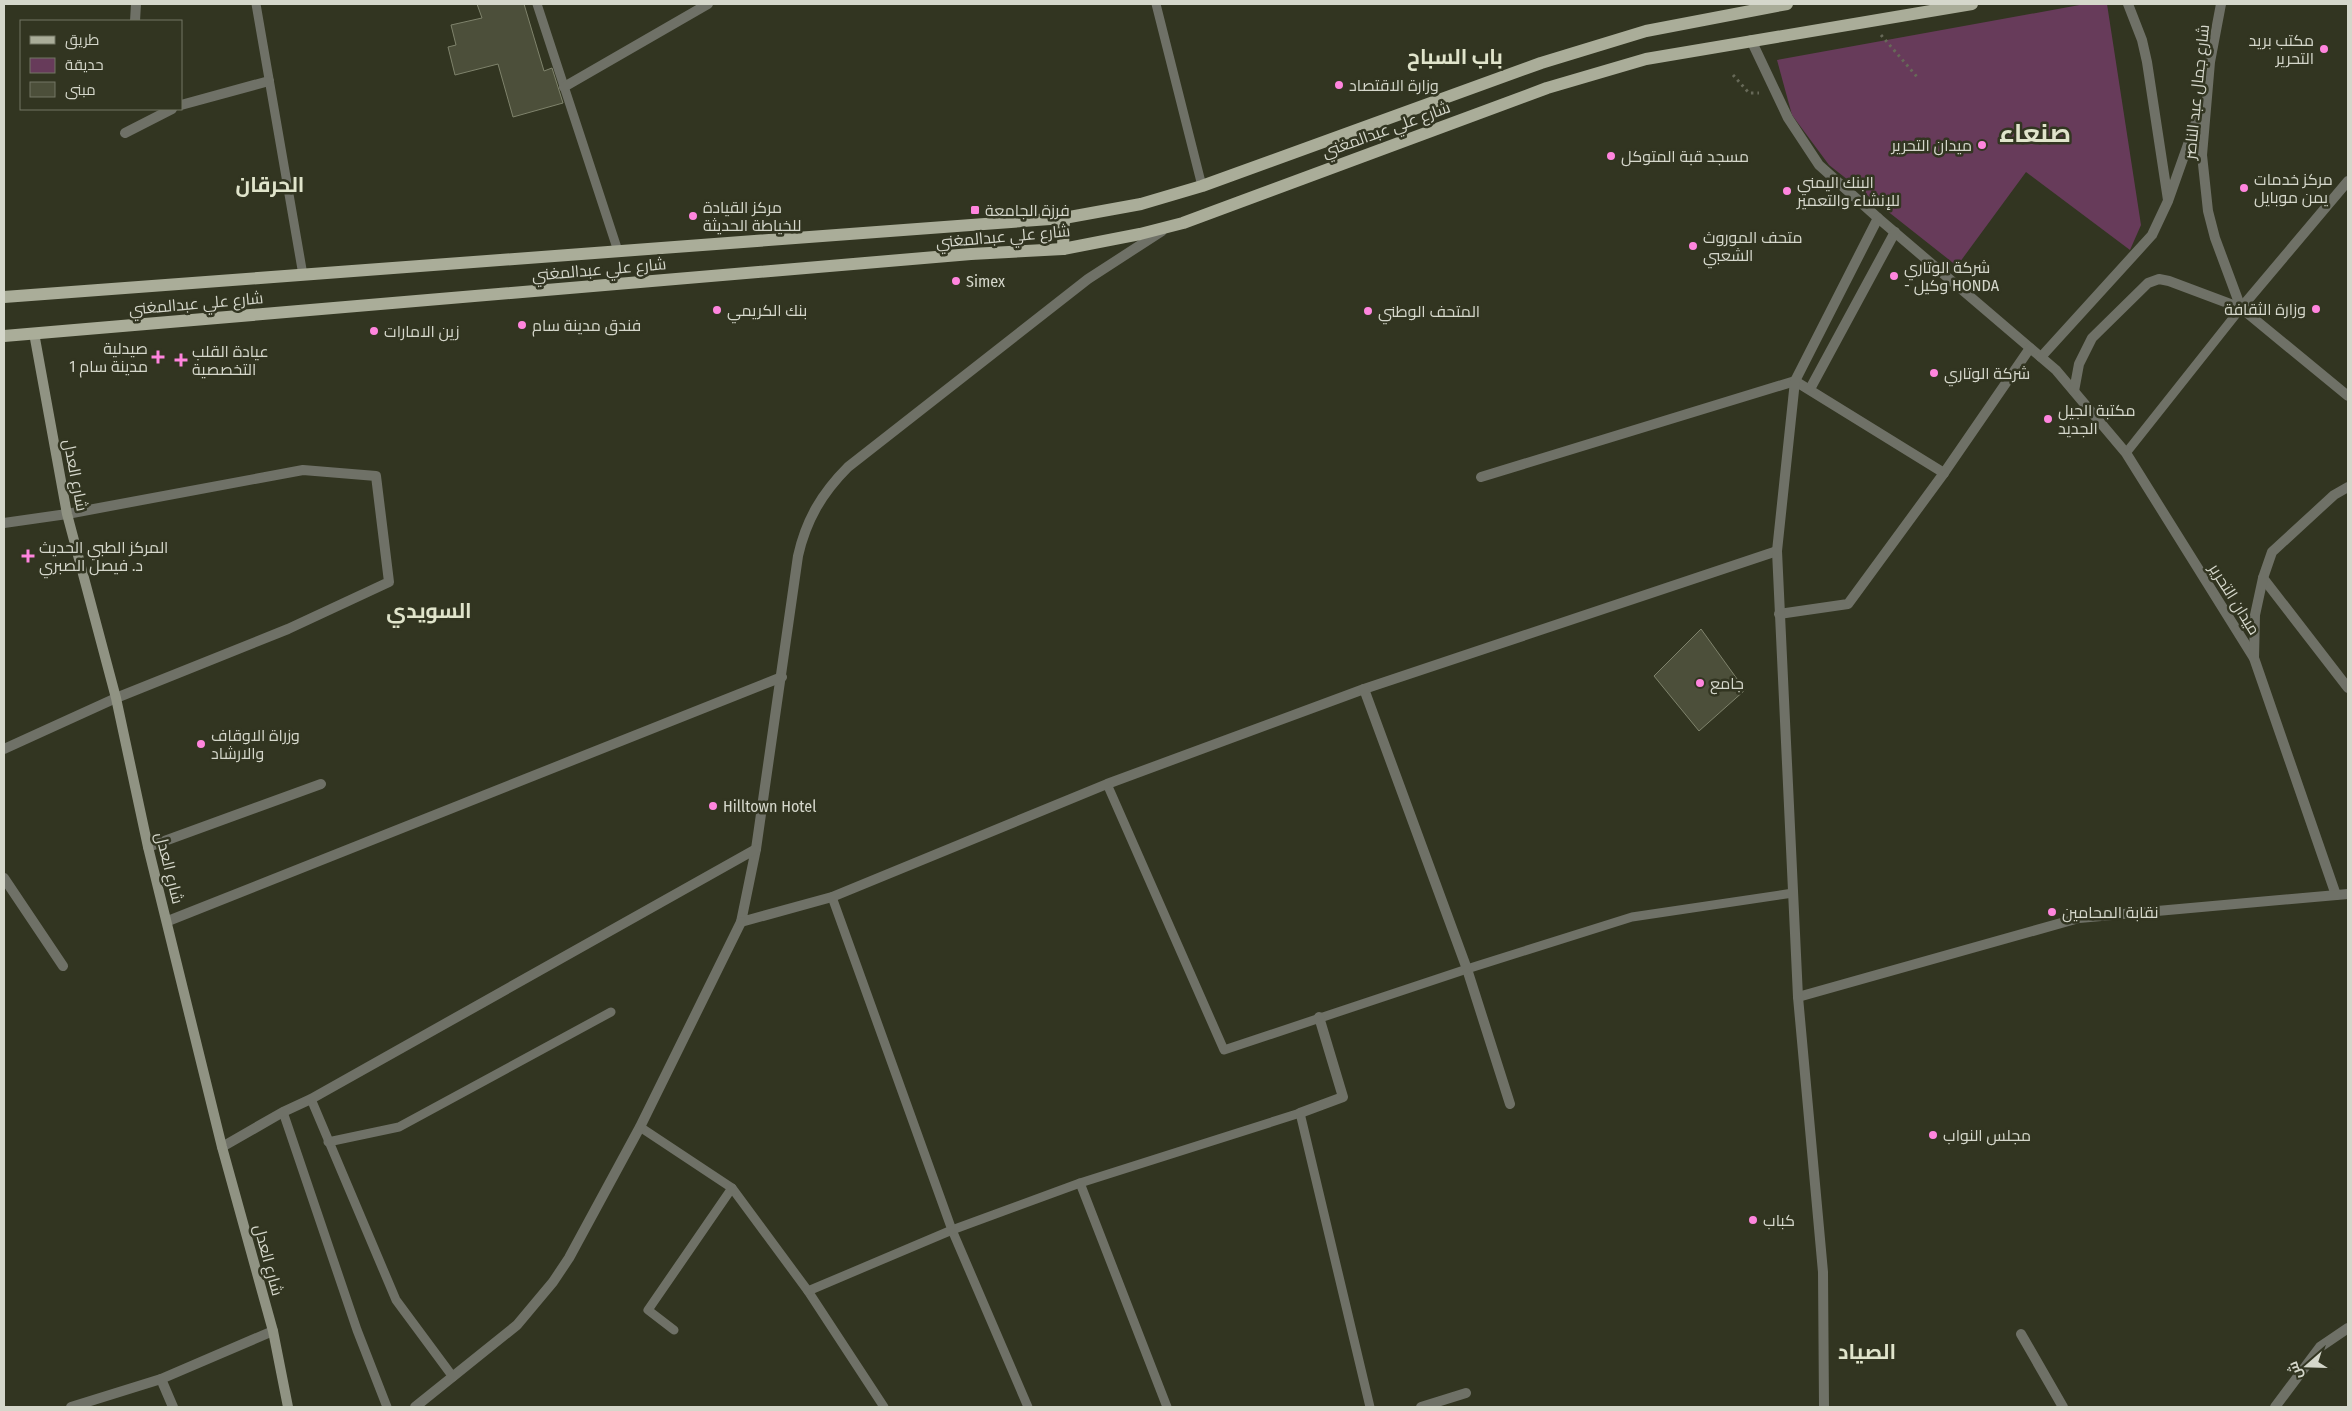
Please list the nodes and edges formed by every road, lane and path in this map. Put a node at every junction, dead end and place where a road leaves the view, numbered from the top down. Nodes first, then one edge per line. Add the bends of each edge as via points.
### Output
1 (136, 4) edge
2 (256, 4) edge
3 (537, 4) edge
4 (708, 4) edge
5 (1156, 4) edge
6 (1787, 4) edge
7 (1972, 4) edge
8 (2129, 4) edge
9 (2133, 4) edge
10 (2221, 4) edge
11 (135, 20) edge
12 (1881, 34) dead end
13 (1751, 40) junction
14 (1732, 75) dead end
15 (1918, 78) dead end
16 (269, 81) junction
17 (564, 87) junction
18 (2208, 90) junction
19 (1749, 93) dead end
20 (182, 105) edge
21 (167, 110) edge
22 (148, 114) edge
23 (125, 133) dead end
24 (2348, 181) edge
25 (1202, 186) junction
26 (2168, 201) junction
27 (1064, 218) junction
28 (1878, 218) junction
29 (1169, 227) junction
30 (1895, 232) junction
31 (1063, 249) junction
32 (618, 251) junction
33 (303, 275) junction
34 (4, 297) edge
35 (2242, 308) junction
36 (34, 332) junction
37 (4, 336) edge
38 (2030, 348) junction
39 (2041, 357) junction
40 (1795, 381) junction
41 (1810, 389) junction
42 (2074, 392) junction
43 (2348, 396) edge
44 (2126, 453) junction
45 (1944, 473) junction
46 (1481, 477) dead end
47 (2348, 487) edge
48 (67, 514) junction
49 (4, 523) edge
50 (1777, 551) junction
51 (2263, 578) junction
52 (1779, 614) junction
53 (2254, 658) junction
54 (782, 677) junction
55 (2348, 688) edge
56 (1364, 689) junction
57 (116, 698) junction
58 (4, 749) edge
59 (321, 784) dead end
60 (1107, 784) junction
61 (148, 847) junction
62 (756, 849) junction
63 (4, 878) edge
64 (1793, 893) junction
65 (2348, 894) edge
66 (2336, 895) junction
67 (832, 897) junction
68 (168, 921) junction
69 (741, 922) junction
70 (63, 966) dead end
71 (1467, 968) junction
72 (1798, 996) junction
73 (611, 1012) dead end
74 (1319, 1017) junction
75 (311, 1099) junction
76 (1510, 1104) dead end
77 (283, 1112) junction
78 (1300, 1114) junction
79 (640, 1127) junction
80 (328, 1142) junction
81 (222, 1147) junction
82 (1080, 1183) junction
83 (732, 1188) junction
84 (952, 1230) junction
85 (808, 1291) junction
86 (2348, 1328) edge
87 (674, 1330) dead end
88 (273, 1332) junction
89 (2021, 1334) dead end
90 (453, 1377) junction
91 (161, 1378) junction
92 (1466, 1393) dead end
93 (70, 1407) edge
94 (173, 1407) edge
95 (288, 1407) edge
96 (387, 1407) edge
97 (414, 1407) edge
98 (884, 1407) edge
99 (1028, 1407) edge
100 (1167, 1407) edge
101 (1370, 1407) edge
102 (1421, 1407) edge
103 (1824, 1407) edge
104 (2063, 1407) edge
105 (2275, 1407) edge

1 - 11 street
2 - 16 lane
3 - 17 lane
4 - 17 street
5 - 25 lane
6 - 25 main road, شارع علي عبدالمغني via 1646,31 1541,63
7 - 13 main road, شارع علي عبدالمغني
8 - 9 lane
8 - 26 street via 2147,62
10 - 18 street, شارع جمال عبد الناصر
12 - 15 path
13 - 28 street, ميدان التحرير via 1775,93 1803,142 1820,164
13 - 29 main road, شارع علي عبدالمغني via 1646,60 1546,88
14 - 19 path
16 - 20 street
16 - 33 lane
17 - 32 lane
18 - 26 street
18 - 35 street, شارع جمال عبد الناصر via 2202,155 2203,183 2215,238
21 - 22 street
22 - 23 street
24 - 35 street
25 - 27 main road, شارع علي عبدالمغني via 1141,204
26 - 39 street via 2141,249
27 - 31 main road
27 - 32 main road, شارع علي عبدالمغني
28 - 30 street, ميدان التحرير
28 - 40 street
29 - 31 main road, شارع علي عبدالمغني
29 - 54 street via 1088,279 836,479 815,507 802,539
30 - 38 street, ميدان التحرير
30 - 41 street
31 - 36 main road, شارع علي عبدالمغني
32 - 33 main road, شارع علي عبدالمغني
33 - 34 main road, شارع علي عبدالمغني
35 - 42 street via 2169,281 2159,279 2148,283 2092,338 2079,364
35 - 43 street, شارع جمال عبد الناصر
35 - 44 lane
36 - 37 main road, شارع علي عبدالمغني
36 - 48 street, شارع العدل
38 - 39 street, ميدان التحرير
38 - 45 street
39 - 42 street, ميدان التحرير
40 - 41 street
40 - 46 street
40 - 50 street
41 - 45 street
42 - 44 street, ميدان التحرير
44 - 53 street, ميدان التحرير
45 - 52 street via 1848,604
47 - 51 street via 2334,495 2272,552
48 - 49 street
48 - 57 street, شارع العدل
48 - 57 street via 303,470 376,476 389,582 288,629
50 - 52 street
50 - 56 street
51 - 53 street via 2255,615
51 - 55 street
52 - 64 street
53 - 66 street, ميدان التحرير
54 - 62 street
54 - 68 street
56 - 60 street
56 - 71 street
57 - 58 street
57 - 61 street, شارع العدل
59 - 61 street
60 - 67 street
60 - 74 lane via 1224,1050
61 - 68 street, شارع العدل
62 - 69 street
62 - 75 street
63 - 70 street
64 - 71 lane via 1632,917
64 - 72 street
65 - 66 street
66 - 72 street via 2079,918
67 - 69 street
67 - 84 lane
68 - 81 street, شارع العدل
69 - 79 street
71 - 74 lane
71 - 76 street
72 - 103 street via 1823,1272
73 - 80 lane via 399,1127
74 - 78 street via 1343,1097
75 - 77 street
75 - 80 lane
77 - 81 street
77 - 96 lane via 357,1330
78 - 82 lane
78 - 101 lane
79 - 83 lane
79 - 90 street via 553,1282 517,1325
80 - 90 lane via 396,1300
81 - 88 street, شارع العدل
82 - 84 lane
82 - 100 lane
83 - 85 lane
83 - 87 lane via 648,1310
84 - 85 lane
84 - 99 lane
85 - 98 lane
86 - 105 street via 2320,1347
88 - 91 street
88 - 95 street, شارع العدل
89 - 104 street
90 - 97 street
91 - 93 street
91 - 94 street
92 - 102 street

